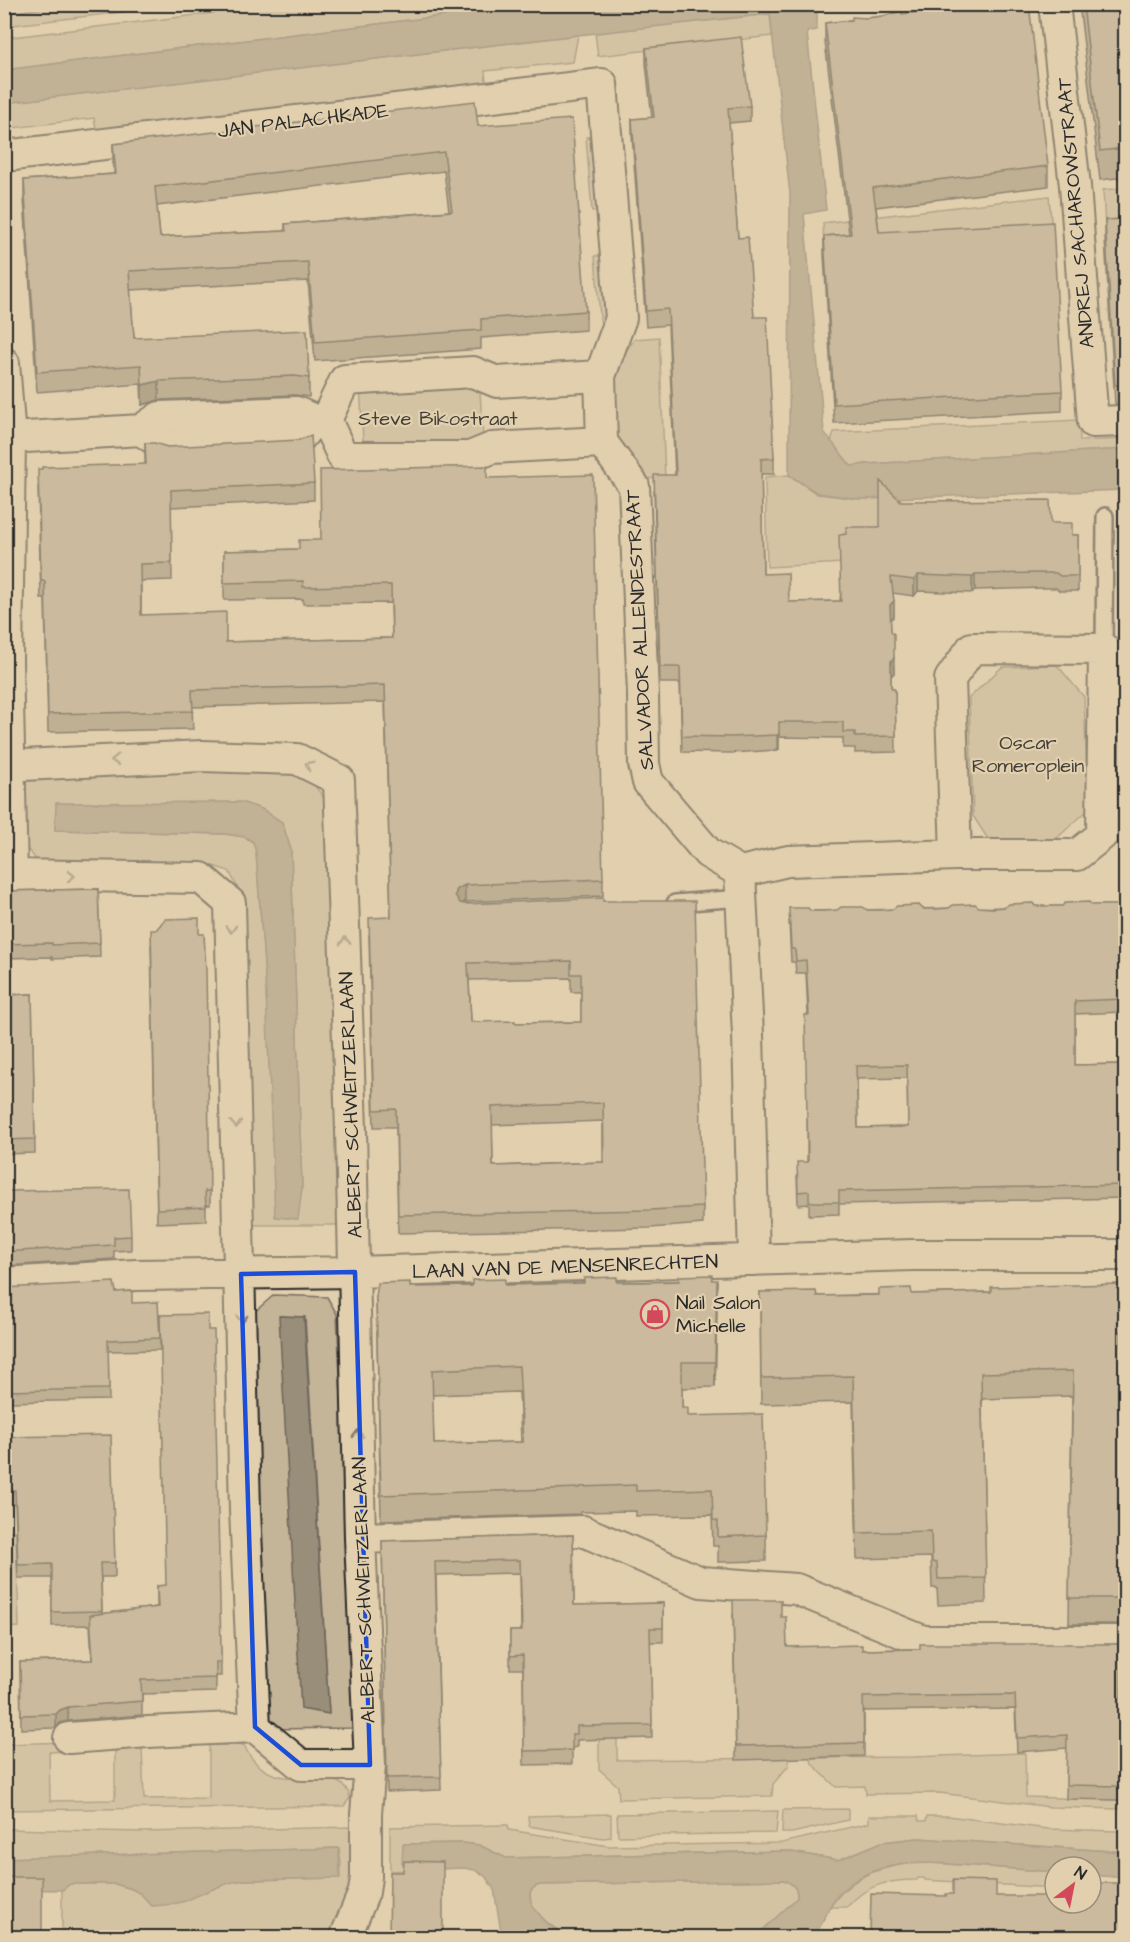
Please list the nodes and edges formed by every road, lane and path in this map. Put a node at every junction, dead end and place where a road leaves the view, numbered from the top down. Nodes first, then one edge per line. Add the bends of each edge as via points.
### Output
1 (1054, 4) edge
2 (4, 156) edge
3 (4, 363) edge
4 (600, 376) junction
5 (320, 420) junction
6 (1125, 421) edge
7 (10, 438) junction
8 (602, 442) junction
9 (1106, 516) dead end
10 (1104, 650) junction
11 (7, 766) edge
12 (956, 855) junction
13 (8, 875) edge
14 (741, 885) junction
15 (665, 904) edge
16 (1125, 1255) edge
17 (754, 1260) junction
18 (355, 1272) junction
19 (241, 1274) junction
20 (4, 1283) edge
21 (360, 1538) junction
22 (1125, 1641) edge
23 (255, 1727) junction
24 (69, 1738) dead end
25 (370, 1765) junction
26 (345, 1938) edge

1 - 6 street, ANDREJ SACHAROWSTRAAT via 1075,186 1093,422
2 - 4 street, JAN PALACHKADE via 602,84 621,318
3 - 7 street
4 - 5 street via 496,382 473,372 345,380
4 - 8 street
5 - 7 street via 296,412 160,417 141,430
5 - 8 street via 343,457 470,457 492,448
7 - 11 street
8 - 14 street, SALVADOR ALLENDESTRAAT via 634,486 644,764 648,782 708,853
9 - 10 lane
10 - 12 street via 1102,836 1077,855
10 - 12 street via 972,648 950,679
11 - 13 street
18 -> 11 street, ALBERT SCHWEITZERLAAN via 339,780 297,759 202,756
12 - 14 street via 788,861
13 -> 19 street via 201,878 230,903
14 - 15 lane
14 - 17 street
16 - 17 street, LAAN VAN DE MENSENRECHTEN
17 - 18 street, LAAN VAN DE MENSENRECHTEN
18 - 19 street, LAAN VAN DE MENSENRECHTEN
21 -> 18 street, ALBERT SCHWEITZERLAAN
19 - 20 street, LAAN VAN DE MENSENRECHTEN
19 -> 23 street via 245,1510
21 - 22 street via 583,1531 701,1582 796,1589 923,1641
21 - 25 street, ALBERT SCHWEITZERLAAN
23 - 24 street
23 - 25 street via 301,1765
25 - 26 street, ALBERT SCHWEITZERLAAN via 364,1892

